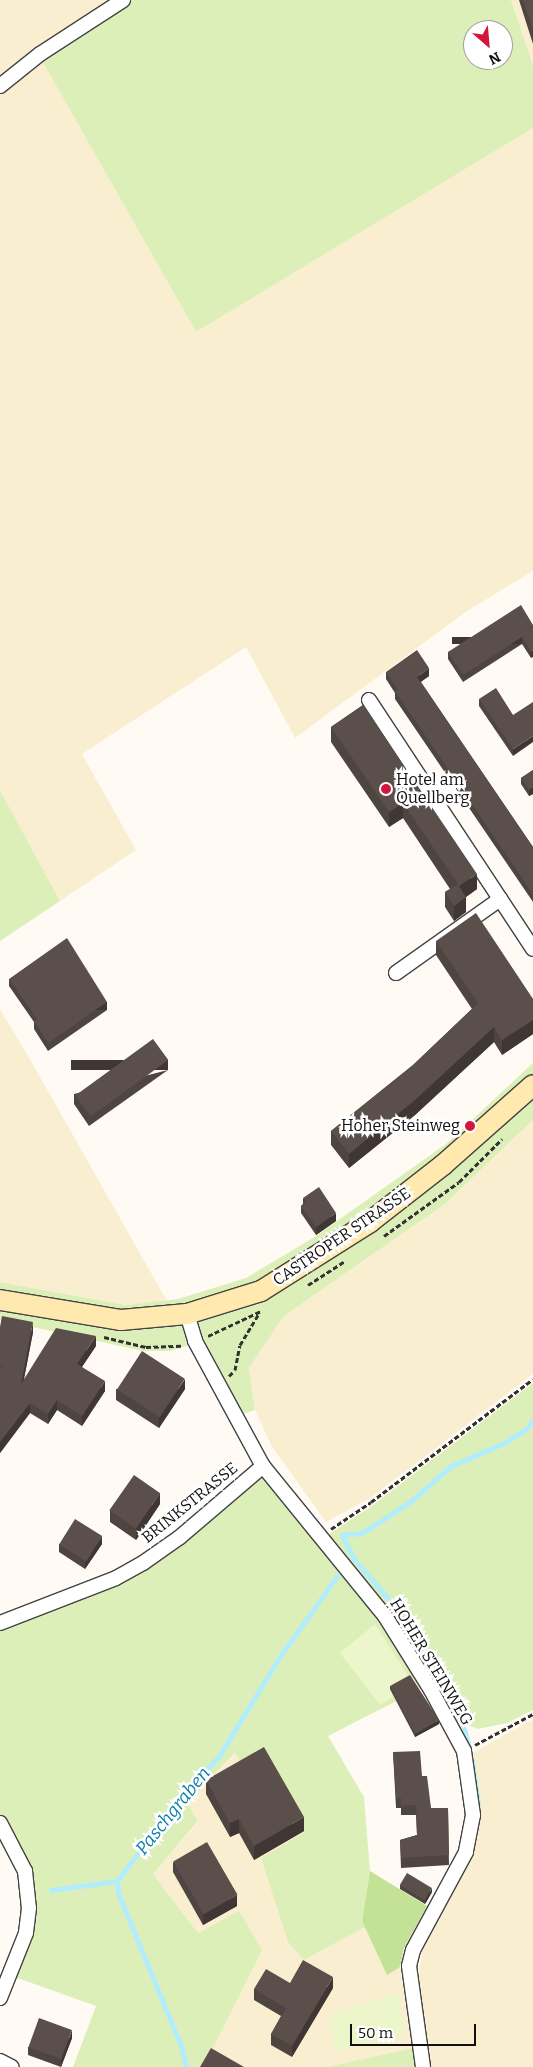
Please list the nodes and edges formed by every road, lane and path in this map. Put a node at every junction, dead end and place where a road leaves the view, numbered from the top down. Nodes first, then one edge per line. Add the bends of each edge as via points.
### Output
1 (123, 0) edge
2 (0, 86) edge
3 (369, 700) dead end
4 (500, 899) junction
5 (533, 949) edge
6 (396, 974) dead end
7 (533, 1085) edge
8 (0, 1300) edge
9 (259, 1312) dead end
10 (188, 1314) junction
11 (533, 1379) edge
12 (218, 1384) junction
13 (263, 1466) junction
14 (321, 1536) junction
15 (0, 1623) edge
16 (533, 1714) edge
17 (464, 1751) junction
18 (0, 1823) edge
19 (0, 1998) edge
20 (0, 2061) edge
21 (12, 2067) edge
22 (423, 2067) edge

1 - 2 street via 40,54
3 - 4 street
4 - 5 street
4 - 6 street
7 - 10 main road, CASTROPER STRASSE via 443,1165 370,1222 316,1258 261,1291
8 - 10 main road, CASTROPER STRASSE via 121,1320
9 - 12 path via 240,1345 235,1370
10 - 12 street, HOHER STEINWEG via 195,1341
11 - 14 path
12 - 13 street, HOHER STEINWEG
13 - 14 street, HOHER STEINWEG
13 - 15 street, BRINKSTRASSE via 180,1537 143,1563 116,1578
14 - 17 street, HOHER STEINWEG via 385,1616 432,1690
16 - 17 path
17 - 22 street, HOHER STEINWEG via 473,1815 466,1852 414,1950 409,1966
18 - 19 street via 25,1871 29,1908 24,1939
20 - 21 street

